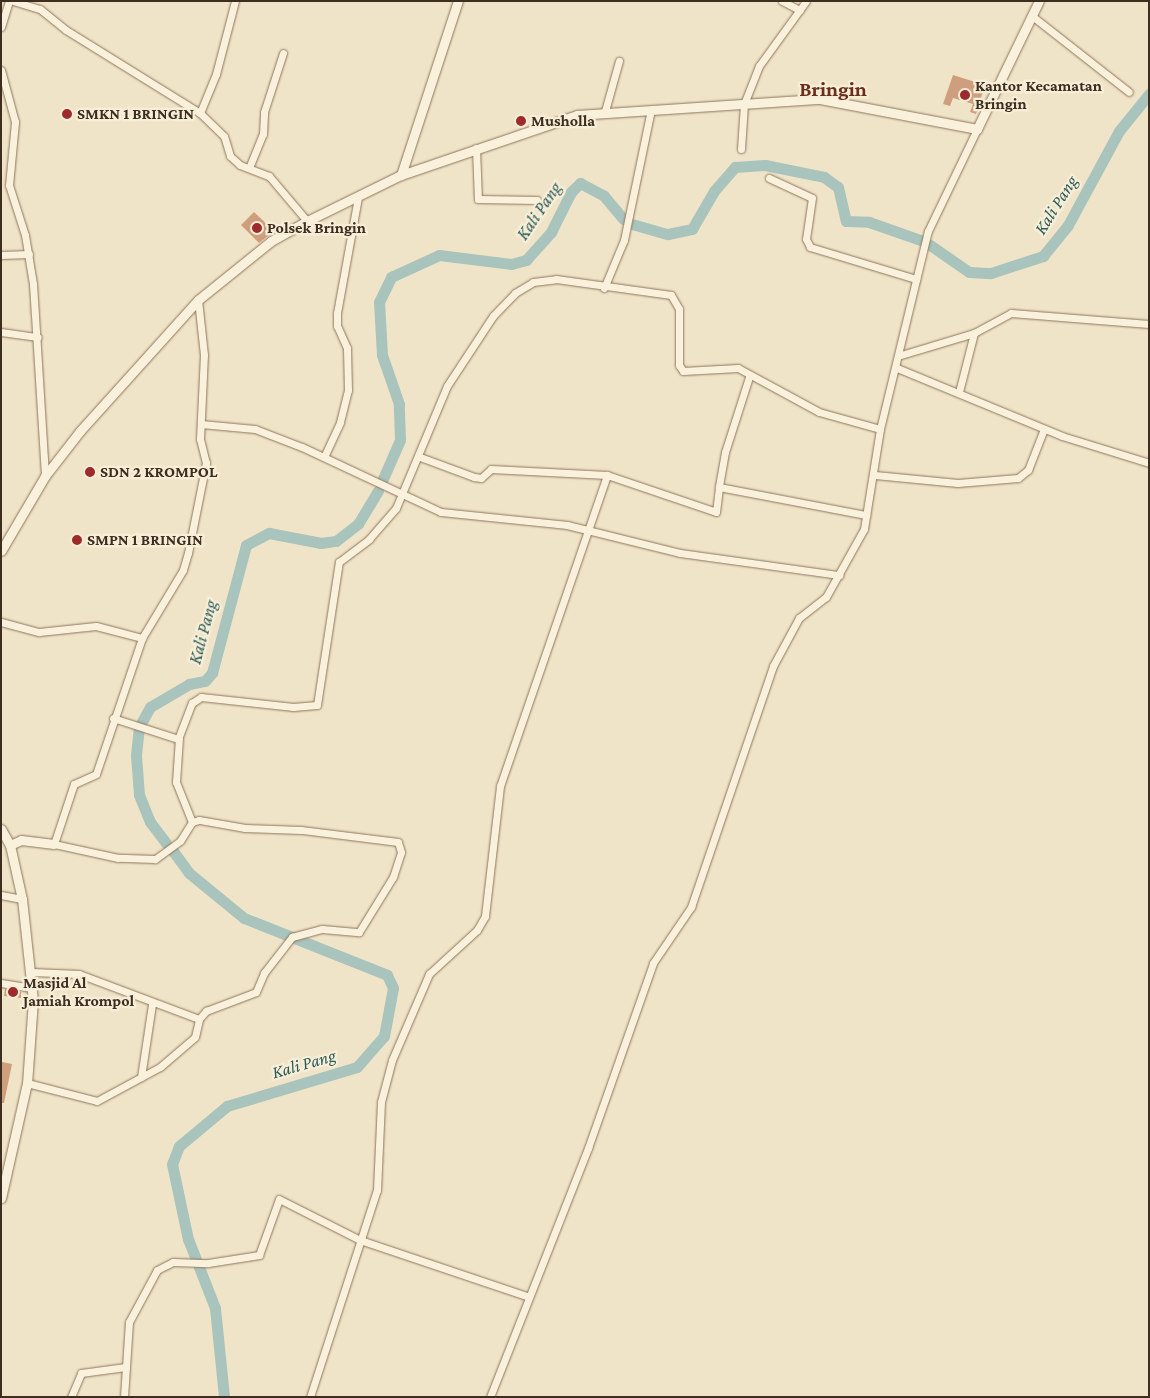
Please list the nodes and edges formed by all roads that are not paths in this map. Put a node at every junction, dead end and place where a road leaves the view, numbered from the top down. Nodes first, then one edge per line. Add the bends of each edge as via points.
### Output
1 (235, 1) edge
2 (458, 1) edge
3 (782, 1) edge
4 (806, 1) edge
5 (1038, 1) edge
6 (8, 4) edge
7 (800, 10) junction
8 (1032, 16) junction
9 (1, 27) edge
10 (283, 53) dead end
11 (619, 61) dead end
12 (1, 70) edge
13 (1129, 92) dead end
14 (744, 104) junction
15 (651, 110) junction
16 (605, 111) junction
17 (200, 113) junction
18 (977, 129) junction
19 (476, 148) junction
20 (741, 149) dead end
21 (5, 165) edge
22 (249, 168) junction
23 (401, 175) junction
24 (769, 178) dead end
25 (358, 198) junction
26 (537, 200) dead end
27 (307, 220) junction
28 (29, 254) junction
29 (1, 255) edge
30 (916, 279) junction
31 (604, 288) junction
32 (198, 300) junction
33 (1149, 324) edge
34 (1, 332) edge
35 (974, 333) junction
36 (38, 338) junction
37 (901, 355) junction
38 (897, 368) junction
39 (749, 377) junction
40 (959, 392) junction
41 (202, 424) junction
42 (880, 429) junction
43 (1044, 429) junction
44 (324, 457) junction
45 (420, 457) junction
46 (1149, 463) edge
47 (607, 475) junction
48 (875, 475) junction
49 (46, 476) junction
50 (719, 486) junction
51 (403, 497) junction
52 (866, 515) junction
53 (590, 529) junction
54 (1, 551) edge
55 (839, 575) junction
56 (1, 622) edge
57 (142, 638) junction
58 (113, 718) junction
59 (179, 738) junction
60 (192, 822) junction
61 (1, 829) edge
62 (54, 844) junction
63 (10, 845) junction
64 (1, 895) edge
65 (22, 899) junction
66 (32, 972) junction
67 (1, 983) edge
68 (31, 988) junction
69 (152, 1004) junction
70 (199, 1019) junction
71 (141, 1077) junction
72 (27, 1083) junction
73 (1, 1163) edge
74 (11, 1166) junction
75 (1, 1198) edge
76 (360, 1240) junction
77 (529, 1297) junction
78 (126, 1367) junction
79 (71, 1397) edge
80 (124, 1397) edge
81 (310, 1397) edge
82 (490, 1397) edge

1 - 17 street via 216,74
2 - 23 street
3 - 7 street
4 - 7 street
5 - 8 street
6 - 9 street
6 - 17 street via 40,9 66,30
7 - 14 street via 768,51
8 - 13 street
8 - 18 street
10 - 22 street via 264,112 263,134
11 - 16 street
12 - 21 street via 15,122
14 - 15 street
14 - 18 street via 820,99
14 - 20 street
15 - 16 street
15 - 31 street via 624,240
16 - 19 street via 577,115
17 - 22 street via 224,136 230,156
18 - 30 street via 934,215
19 - 23 street
19 - 26 street via 478,199
21 - 28 street
22 - 27 street via 269,176
23 - 25 street
24 - 30 street via 812,198 806,239 810,247
25 - 27 street
25 - 44 street via 337,313 337,326 347,348 348,390 340,422
27 - 32 street via 270,241
28 - 29 street
28 - 36 street
30 - 37 street
31 - 39 street via 676,298 682,371 732,367
31 - 45 street via 544,279 515,293 493,316 447,386
32 - 41 street via 204,355
32 - 49 street via 80,431
33 - 35 street via 1011,313
34 - 36 street
35 - 37 street
35 - 40 street
36 - 49 street
37 - 38 street
38 - 40 street
38 - 42 street
39 - 42 street via 837,420
39 - 50 street
40 - 43 street
41 - 44 street via 255,430
41 - 57 street via 200,439 206,464 188,553 183,570
42 - 48 street
43 - 46 street
43 - 48 street via 1028,470 1018,478 958,482
44 - 51 street
45 - 47 street via 481,478 491,469
45 - 51 street
47 - 50 street via 716,512
47 - 53 street
48 - 52 street
49 - 54 street
50 - 52 street
51 - 53 street via 462,516
51 - 59 street via 369,539 340,562 317,705 293,707 201,697 192,703
52 - 55 street via 864,529
53 - 55 street via 680,553
53 - 76 street via 500,786 485,916 477,930 429,974 392,1060 380,1102 376,1190
55 - 77 street via 826,597 791,628 773,666 691,907 653,963 588,1148
56 - 57 street via 39,632 96,626
57 - 58 street
58 - 59 street
58 - 62 street via 96,774 74,784
59 - 60 street via 176,782
60 - 62 street via 180,841 163,849 154,859 118,858
60 - 70 street via 341,834 398,842 402,848 393,877 360,932 322,929 292,937 264,973 256,992 206,1011
61 - 63 street
62 - 63 street via 21,840
63 - 65 street
64 - 65 street
65 - 66 street
66 - 68 street
66 - 69 street via 79,974
67 - 68 street
68 - 72 street via 32,1044
69 - 70 street
69 - 71 street
70 - 71 street via 195,1037 174,1057
71 - 72 street via 97,1101
72 - 74 street
73 - 74 street
74 - 75 street
76 - 77 street
76 - 78 street via 279,1199 259,1255 208,1263 173,1262 157,1270 129,1322
76 - 81 street
77 - 82 street
78 - 79 street via 81,1373
78 - 80 street

